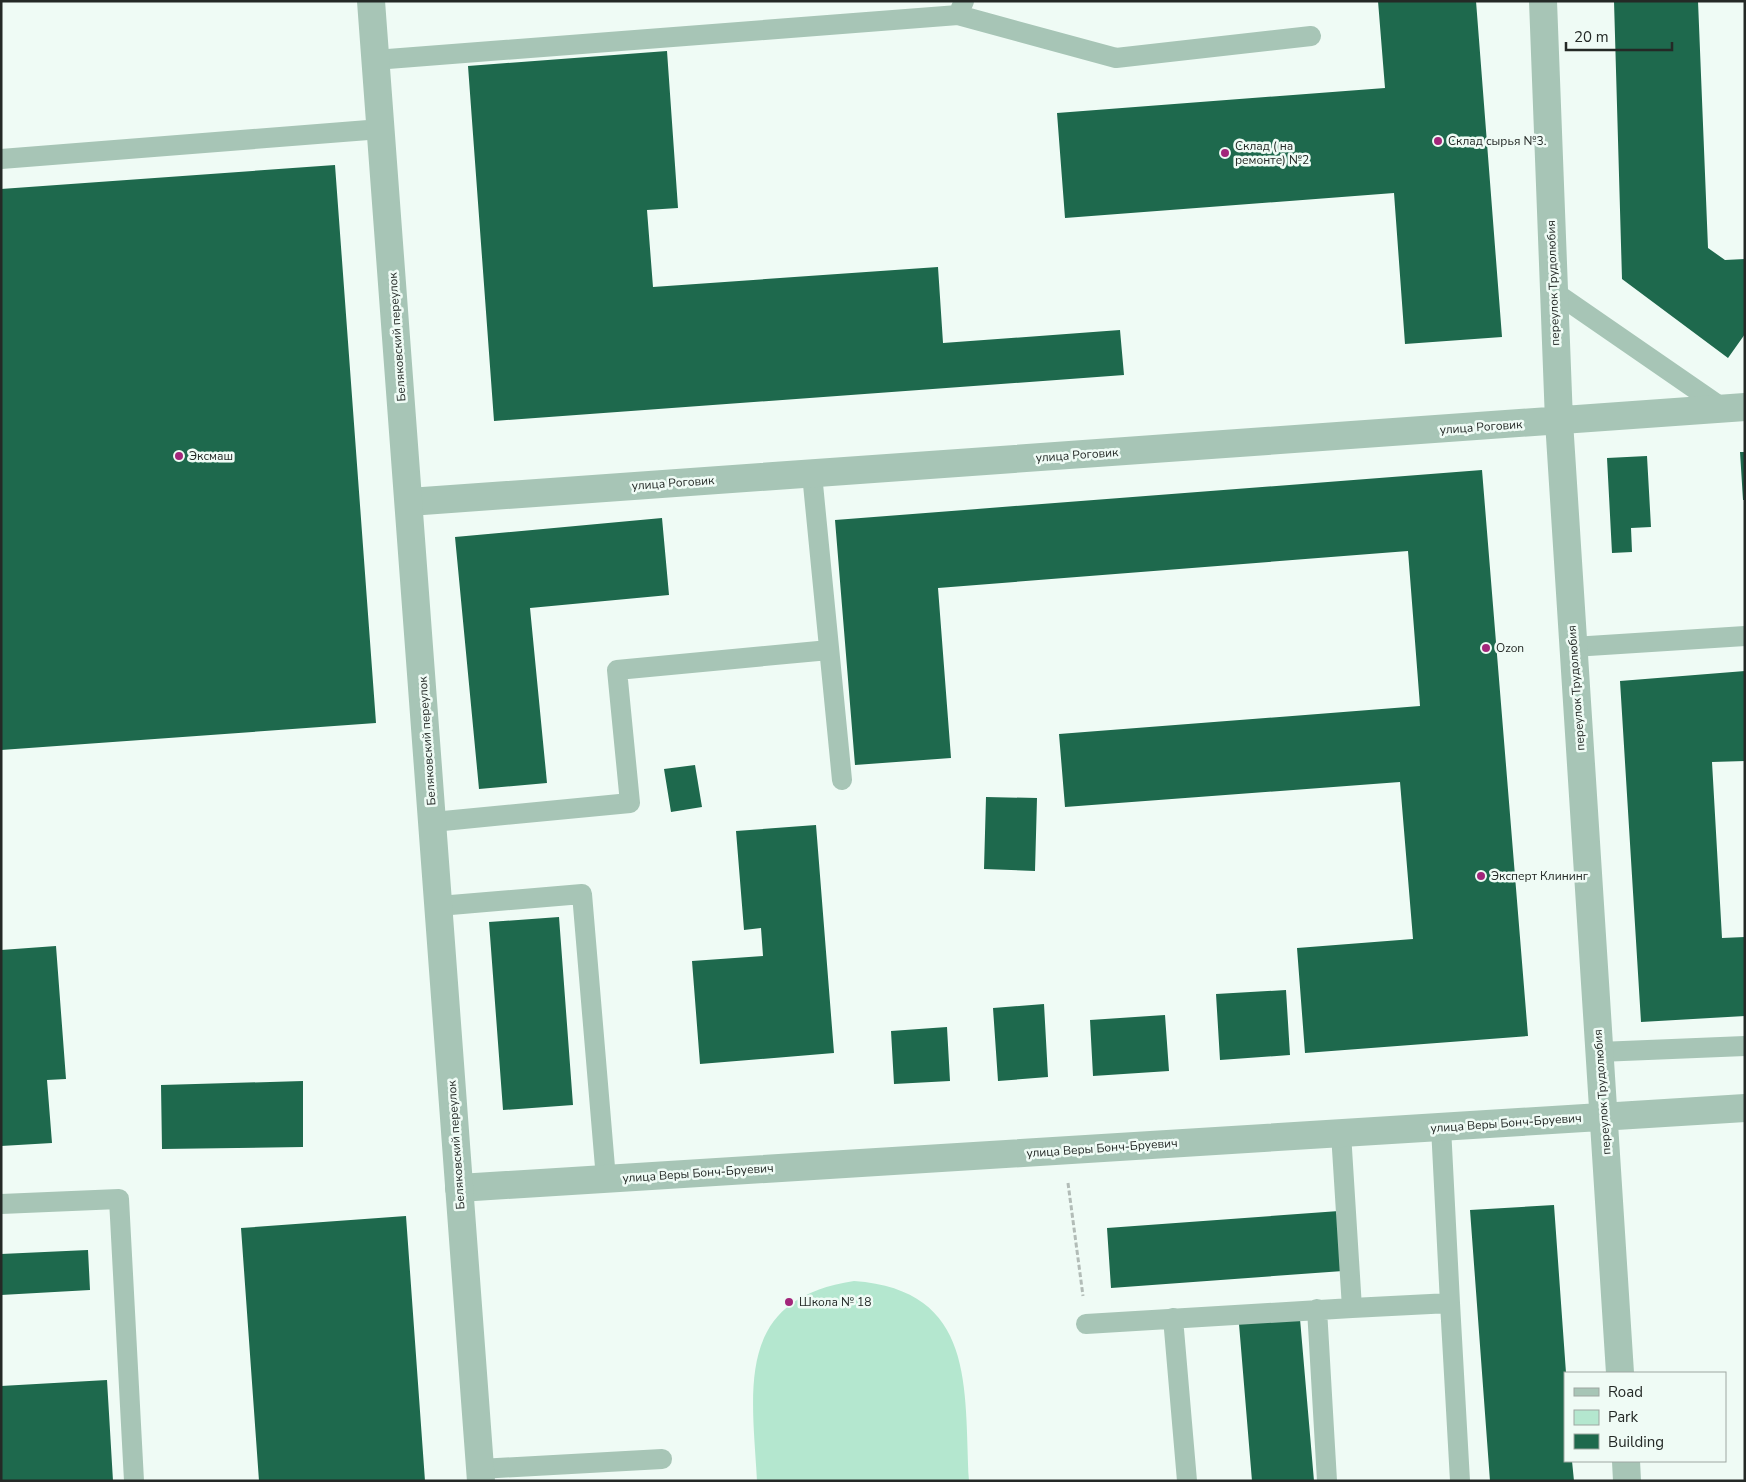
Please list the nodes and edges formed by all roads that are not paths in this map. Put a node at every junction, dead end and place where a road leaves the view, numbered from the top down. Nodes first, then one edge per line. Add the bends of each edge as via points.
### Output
1 (371, 1) edge
2 (1543, 1) edge
3 (961, 8) edge
4 (1311, 36) dead end
5 (375, 60) junction
6 (380, 129) junction
7 (1, 159) edge
8 (1553, 291) junction
9 (1734, 408) edge
10 (1559, 421) junction
11 (812, 474) junction
12 (409, 502) junction
13 (1745, 636) edge
14 (1573, 648) junction
15 (829, 650) junction
16 (842, 780) dead end
17 (433, 822) junction
18 (439, 906) junction
19 (1745, 1046) edge
20 (1599, 1052) junction
21 (1745, 1108) edge
22 (1604, 1116) junction
23 (1441, 1127) junction
24 (1341, 1133) junction
25 (606, 1179) junction
26 (459, 1188) junction
27 (1, 1204) edge
28 (1450, 1303) junction
29 (1352, 1308) junction
30 (1317, 1309) junction
31 (1173, 1318) junction
32 (1086, 1324) road end
33 (1620, 1372) edge
34 (662, 1459) dead end
35 (1626, 1462) edge
36 (481, 1475) edge
37 (134, 1481) edge
38 (1187, 1481) edge
39 (1327, 1481) edge
40 (1460, 1481) edge
41 (1627, 1481) edge

1 - 5 street, Беляковский переулок
2 - 8 street, переулок Трудолюбия
3 - 4 lane via 1116,58
3 - 5 lane
5 - 6 street, Беляковский переулок
6 - 7 lane
6 - 12 street, Беляковский переулок
8 - 9 lane
8 - 10 street, переулок Трудолюбия
9 - 10 street, улица Роговик
10 - 11 street, улица Роговик
10 - 14 street, переулок Трудолюбия
11 - 12 street, улица Роговик
11 - 15 lane
12 - 17 street, Беляковский переулок
13 - 14 lane
14 - 20 street, переулок Трудолюбия
15 - 16 lane
15 - 17 lane via 617,670 630,803
17 - 18 street, Беляковский переулок
18 - 25 lane via 582,894
18 - 26 street, Беляковский переулок
19 - 20 lane
20 - 22 street, переулок Трудолюбия
21 - 22 street, улица Веры Бонч-Бруевич
22 - 23 street, улица Веры Бонч-Бруевич
22 - 33 street, переулок Трудолюбия
23 - 24 street, улица Веры Бонч-Бруевич
23 - 28 lane
24 - 25 street, улица Веры Бонч-Бруевич
24 - 29 lane
25 - 26 street, улица Веры Бонч-Бруевич
26 - 36 street, Беляковский переулок
27 - 37 lane via 119,1199
28 - 29 lane
28 - 40 lane
29 - 30 lane
30 - 31 lane
30 - 39 lane
31 - 32 lane
31 - 38 lane
34 - 36 lane
35 - 41 street

